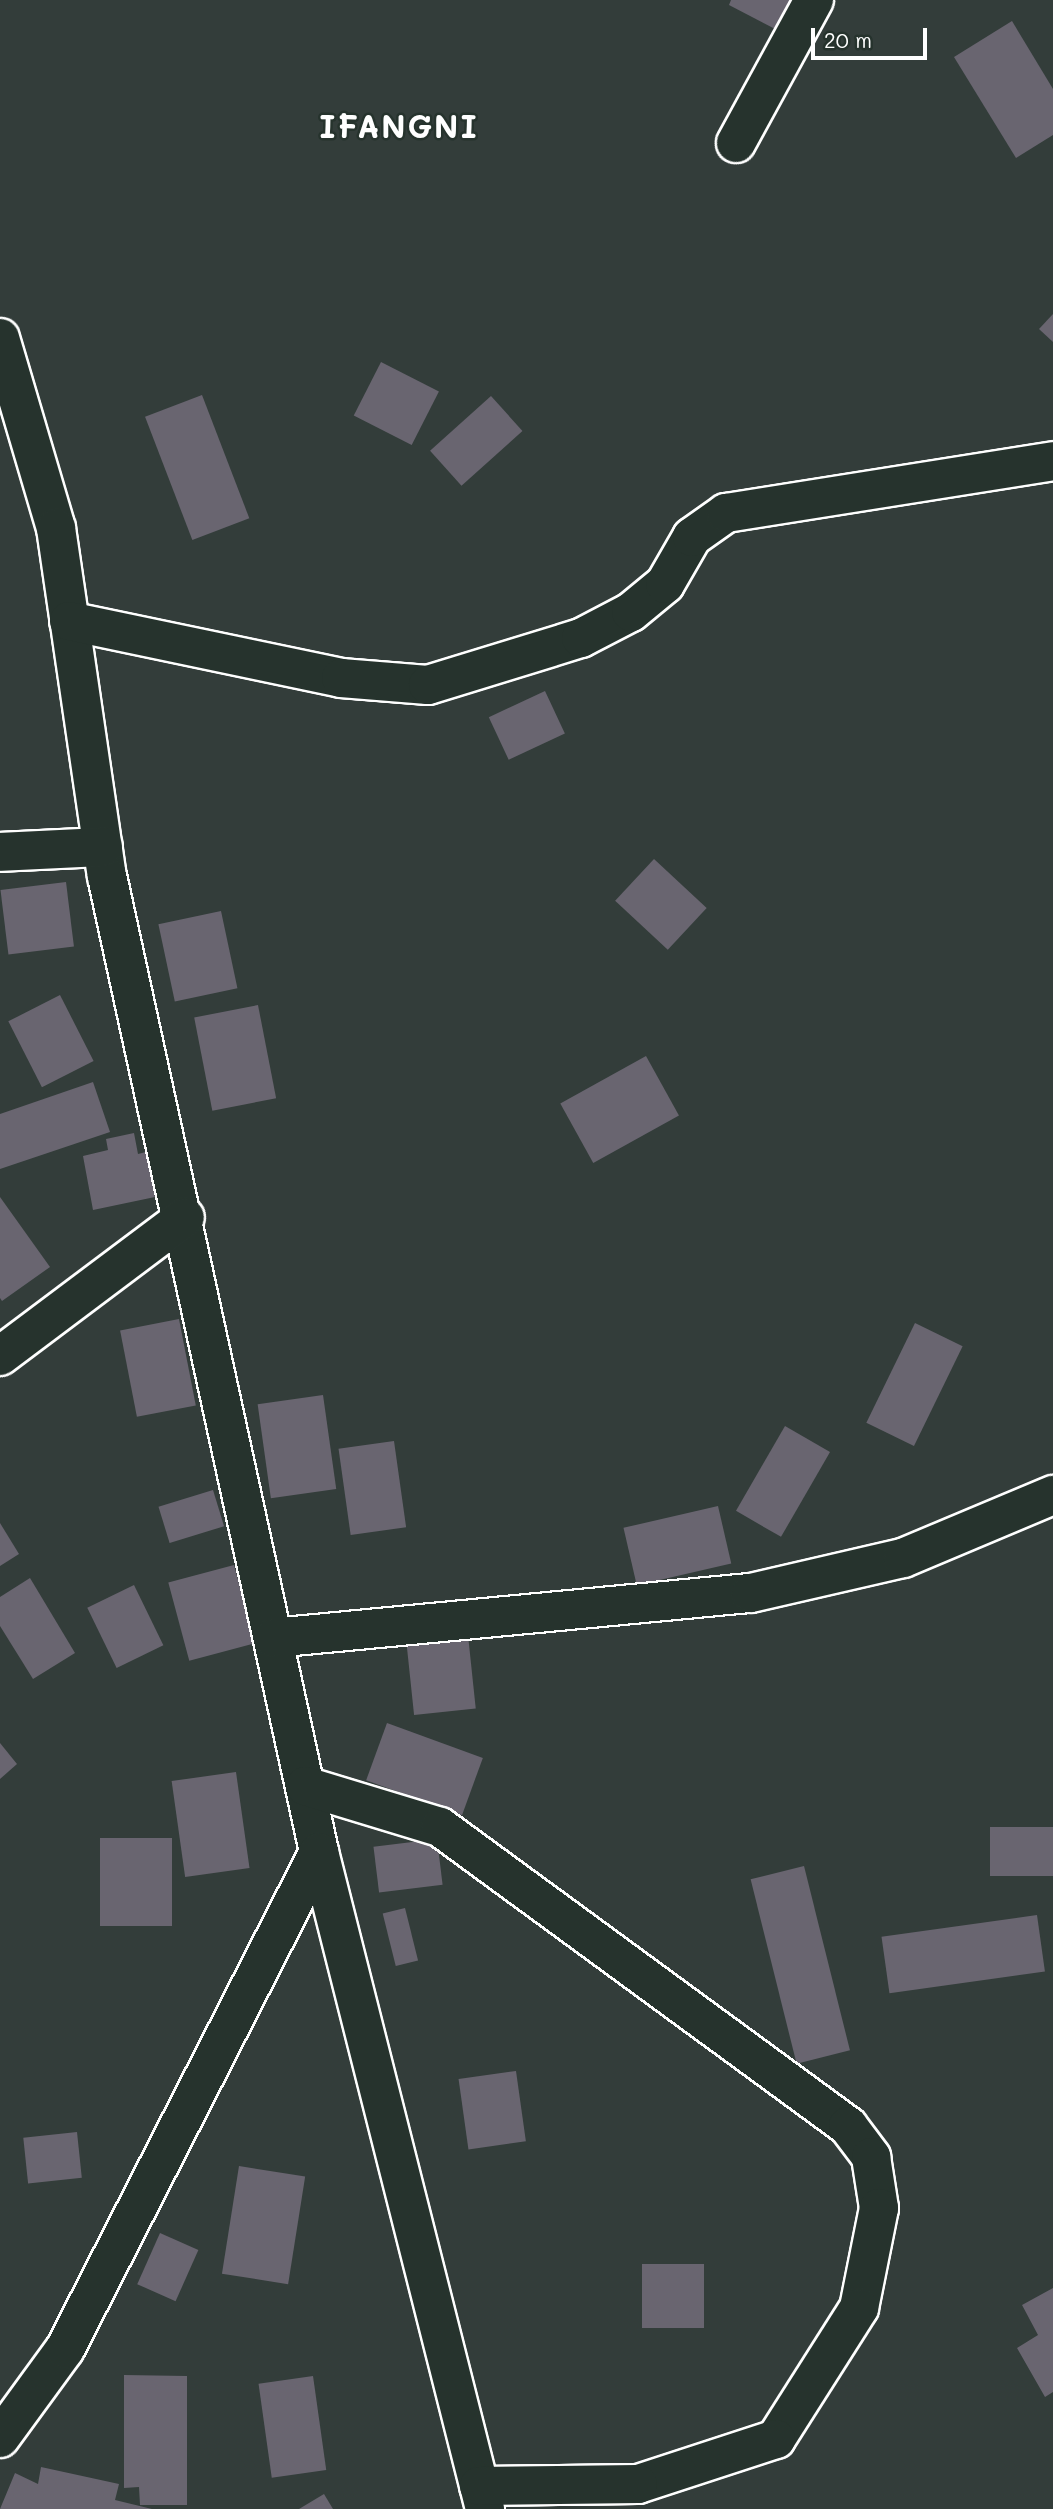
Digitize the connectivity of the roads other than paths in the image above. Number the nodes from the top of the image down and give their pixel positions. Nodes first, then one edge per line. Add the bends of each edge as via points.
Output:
1 (814, 0) edge
2 (736, 143) dead end
3 (0, 338) edge
4 (1053, 461) edge
5 (69, 621) junction
6 (103, 846) junction
7 (0, 852) edge
8 (184, 1217) junction
9 (0, 1356) edge
10 (1053, 1495) edge
11 (273, 1638) junction
12 (305, 1786) junction
13 (319, 1852) junction
14 (0, 2438) edge
15 (482, 2498) edge

1 - 2 street
3 - 5 street via 40,460
4 - 5 street via 726,513 692,537 665,584 631,612 581,638 428,685 341,678
5 - 6 street
6 - 7 street
6 - 8 street
8 - 9 street
8 - 11 street
10 - 11 street via 904,1558 751,1593
11 - 12 street
12 - 13 street
12 - 15 street via 440,1827 848,2126 871,2157 879,2208 859,2308 776,2439 638,2484
13 - 14 street via 65,2349
13 - 15 street

